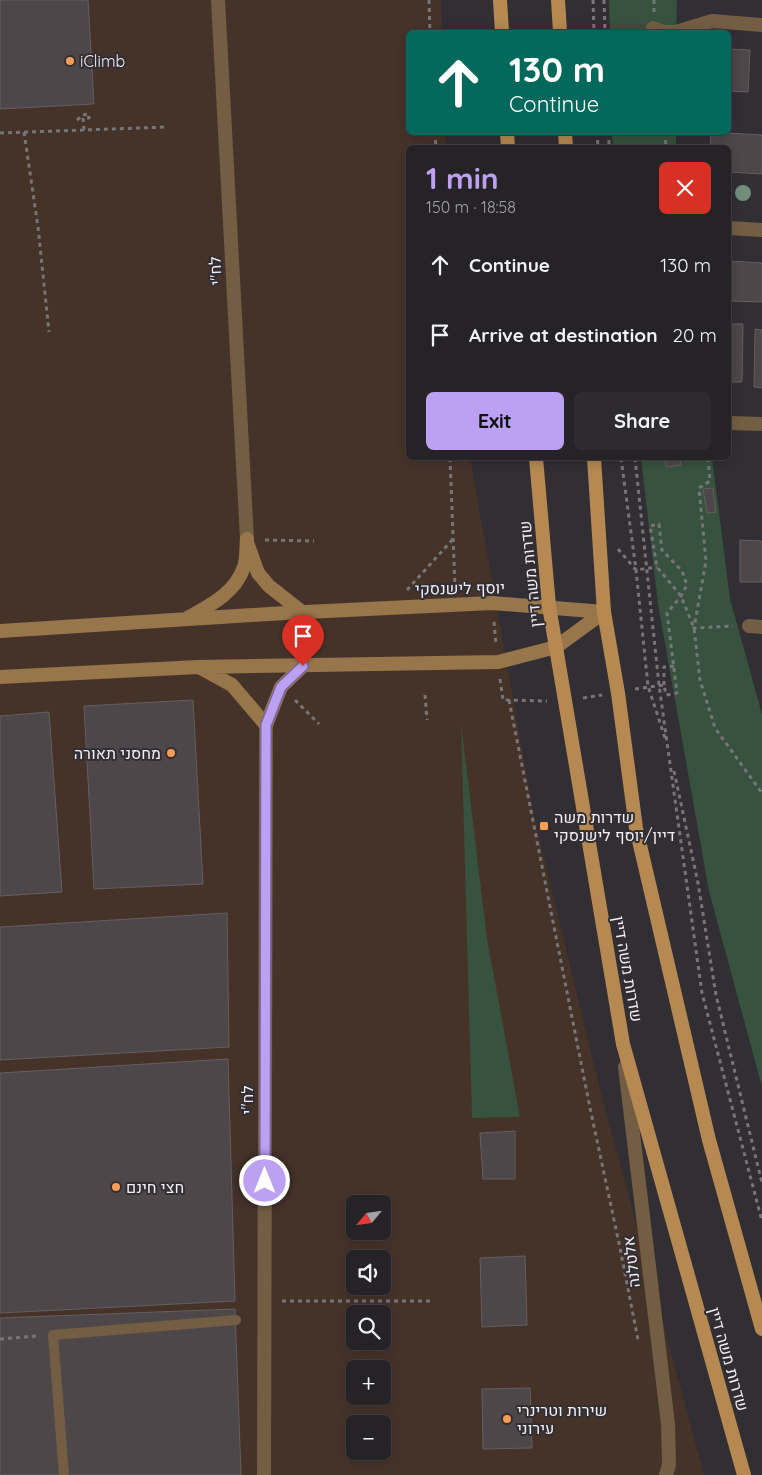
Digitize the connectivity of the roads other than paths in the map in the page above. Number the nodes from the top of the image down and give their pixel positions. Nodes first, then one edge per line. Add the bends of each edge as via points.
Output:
1 (218, 0) edge
2 (500, 0) edge
3 (558, 0) edge
4 (762, 25) edge
5 (502, 30) edge
6 (560, 30) edge
7 (682, 30) edge
8 (731, 228) edge
9 (762, 230) edge
10 (731, 422) edge
11 (762, 424) edge
12 (536, 460) edge
13 (594, 460) edge
14 (247, 540) junction
15 (549, 606) junction
16 (302, 612) junction
17 (604, 612) junction
18 (185, 619) junction
19 (0, 630) edge
20 (556, 647) junction
21 (303, 666) junction
22 (198, 667) junction
23 (0, 677) edge
24 (266, 725) junction
25 (623, 1044) junction
26 (236, 1320) dead end
27 (762, 1329) edge
28 (64, 1475) edge
29 (264, 1475) edge
30 (666, 1475) edge
31 (744, 1475) edge

1 - 14 street, לח"י
2 - 5 main road
3 - 6 main road
4 - 7 street via 712,20
8 - 9 street
10 - 11 street
12 - 15 main road, שדרות משה דיין
13 - 17 main road
14 - 16 main road via 258,573
14 - 18 main road via 244,567 234,586 217,601
15 - 16 main road, יוסף לישנסקי via 492,603
15 - 17 main road, יוסף לישנסקי
15 - 20 main road, שדרות משה דיין
16 - 18 main road, יוסף לישנסקי
17 - 20 main road
17 - 27 main road via 636,828 709,1140
18 - 19 main road, יוסף לישנסקי
20 - 21 main road via 498,662
20 - 25 main road, שדרות משה דיין
21 - 22 main road
21 - 24 main road via 281,687
22 - 23 main road
22 - 24 main road via 232,685
24 - 29 street, לח"י
25 - 30 street, אלטלנה via 668,1424 669,1465
25 - 31 main road, שדרות משה דיין
26 - 28 lane via 53,1335

